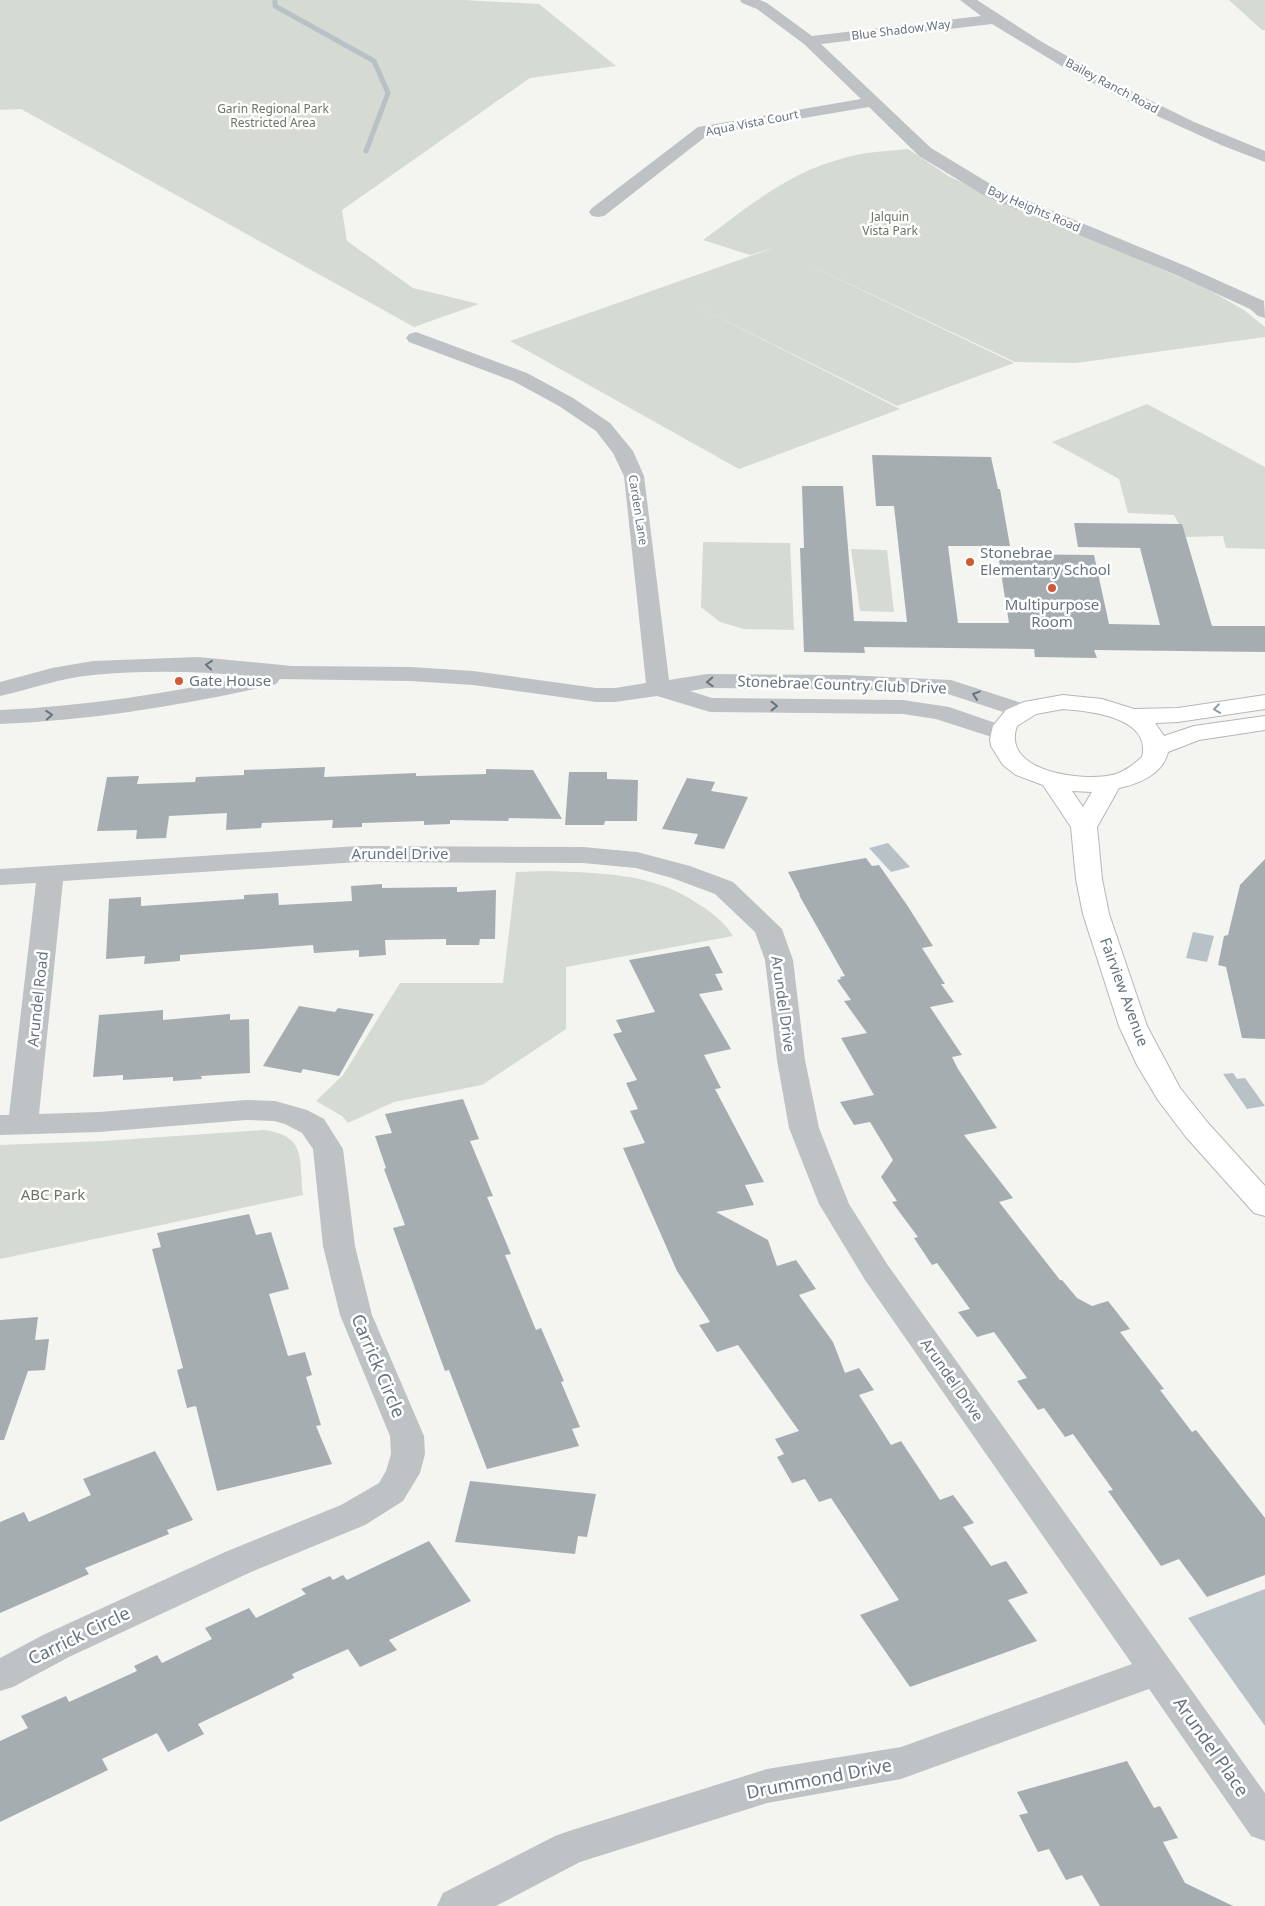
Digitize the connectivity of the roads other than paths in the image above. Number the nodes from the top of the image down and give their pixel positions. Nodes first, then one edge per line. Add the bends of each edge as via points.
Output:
1 (747, 0) edge
2 (967, 0) edge
3 (994, 19) junction
4 (809, 41) junction
5 (872, 102) junction
6 (1265, 158) edge
7 (598, 212) dead end
8 (1265, 312) edge
9 (416, 338) dead end
10 (93, 668) junction
11 (292, 673) junction
12 (658, 688) junction
13 (0, 689) edge
14 (1265, 702) edge
15 (102, 708) junction
16 (1022, 711) junction
17 (1129, 716) junction
18 (0, 717) edge
19 (1265, 723) edge
20 (1001, 734) junction
21 (1156, 748) junction
22 (1052, 780) junction
23 (1110, 783) junction
24 (1084, 827) junction
25 (50, 874) junction
26 (0, 877) edge
27 (12, 1124) edge
28 (1265, 1206) edge
29 (1157, 1671) junction
30 (0, 1676) edge
31 (1265, 1824) edge
32 (457, 1906) edge

1 - 4 street via 762,6
2 - 3 street, Bailey Ranch Road
3 - 4 street, Blue Shadow Way
3 - 6 street, Bailey Ranch Road via 1103,83
4 - 5 street, Bay Heights Road
5 - 7 street, Aqua Vista Court via 704,130
5 - 8 street, Bay Heights Road via 926,152 991,192 1182,271 1257,305
9 - 12 street, Carden Lane via 520,377 566,402 603,428 623,452 634,476
11 -> 10 street, Stonebrae Country Club Drive via 198,664
10 - 13 street, Stonebrae Country Club Drive via 52,674
10 - 15 street
11 - 12 street, Stonebrae Country Club Drive via 472,678 615,695
11 - 15 street, Stonebrae Country Club Drive via 198,694
16 -> 12 street, Stonebrae Country Club Drive via 951,687 707,681
12 -> 20 street, Stonebrae Country Club Drive via 710,706 903,707 940,712
14 -> 17 main road via 1178,715
18 -> 15 street, Stonebrae Country Club Drive
16 - 17 main road via 1063,702 1110,708
16 - 20 main road via 1008,721
17 - 21 main road via 1148,731
19 - 21 main road via 1194,733
20 - 22 main road via 1002,747 1012,760 1029,772
21 - 23 main road via 1153,760 1144,770
22 - 23 main road via 1092,785
22 - 24 main road, Fairview Avenue
23 - 24 main road
24 - 28 main road, Fairview Avenue via 1096,914 1133,1026 1168,1093 1196,1130
25 - 26 street, Arundel Drive
25 - 27 street, Arundel Road
25 - 29 street, Arundel Drive via 359,854 583,855 637,860 724,888 768,929 779,960 791,1060 804,1128 834,1204 876,1272
27 - 30 street, Carrick Circle via 98,1122 246,1110 275,1111 313,1126 328,1149 339,1246 350,1295 407,1436 408,1454 403,1473 391,1492 352,1515 238,1562 56,1646
29 - 31 street, Arundel Place
29 - 32 street, Drummond Drive via 901,1763 766,1786 569,1848

